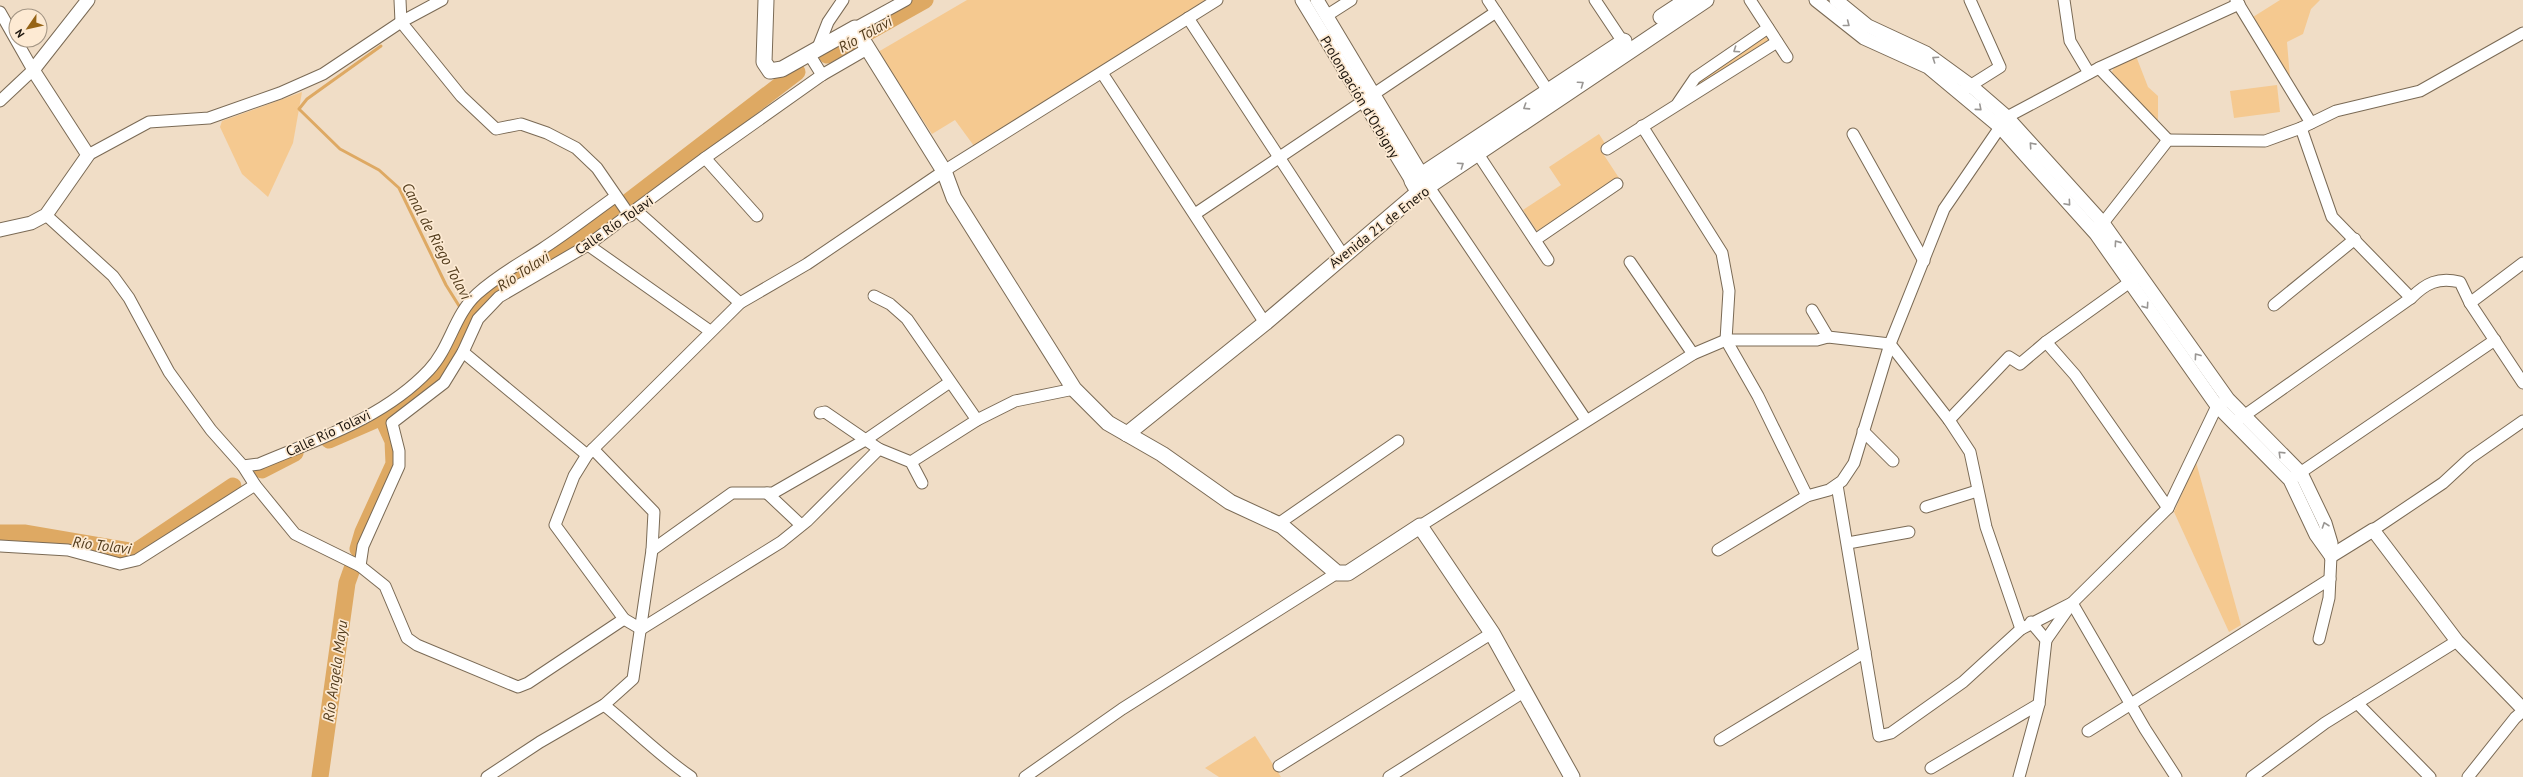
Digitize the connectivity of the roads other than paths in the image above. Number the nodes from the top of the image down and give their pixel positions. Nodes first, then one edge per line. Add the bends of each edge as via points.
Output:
1 (88, 0) edge
2 (400, 0) edge
3 (442, 0) edge
4 (766, 0) edge
5 (843, 0) edge
6 (906, 0) edge
7 (1217, 0) edge
8 (1302, 0) edge
9 (1316, 0) edge
10 (1351, 0) edge
11 (1488, 0) edge
12 (1595, 0) edge
13 (1687, 0) edge
14 (1706, 0) edge
15 (1750, 0) edge
16 (1816, 0) edge
17 (1836, 0) edge
18 (1970, 0) edge
19 (2064, 0) edge
20 (2238, 2) edge
21 (0, 12) edge
22 (1496, 12) junction
23 (1326, 16) junction
24 (1188, 18) junction
25 (401, 22) junction
26 (855, 28) junction
27 (1768, 28) junction
28 (2523, 33) edge
29 (1777, 42) junction
30 (1626, 46) junction
31 (867, 49) junction
32 (813, 52) junction
33 (1787, 57) dead end
34 (2099, 68) junction
35 (33, 70) junction
36 (1102, 72) junction
37 (2089, 73) junction
38 (822, 75) junction
39 (1965, 89) junction
40 (1552, 97) junction
41 (1368, 99) junction
42 (0, 101) edge
43 (1678, 103) junction
44 (2004, 122) junction
45 (1642, 126) junction
46 (2306, 126) junction
47 (1853, 134) dead end
48 (2168, 140) junction
49 (1607, 149) dead end
50 (1478, 154) junction
51 (88, 155) junction
52 (705, 158) junction
53 (1279, 158) junction
54 (944, 171) junction
55 (1421, 184) junction
56 (1617, 184) dead end
57 (616, 197) junction
58 (46, 214) junction
59 (632, 214) junction
60 (1195, 214) junction
61 (757, 216) dead end
62 (2097, 227) junction
63 (0, 230) edge
64 (2355, 239) junction
65 (1535, 240) junction
66 (588, 246) junction
67 (1343, 254) junction
68 (1548, 260) dead end
69 (1924, 261) junction
70 (1630, 262) dead end
71 (2523, 263) edge
72 (2134, 279) junction
73 (874, 296) dead end
74 (2411, 298) junction
75 (740, 303) junction
76 (2470, 303) junction
77 (2274, 305) dead end
78 (1812, 310) dead end
79 (1265, 323) junction
80 (710, 331) junction
81 (1828, 337) junction
82 (1726, 340) junction
83 (2495, 340) junction
84 (2046, 342) junction
85 (1890, 344) junction
86 (463, 352) junction
87 (1693, 354) junction
88 (950, 382) junction
89 (2523, 383) edge
90 (1074, 389) junction
91 (2222, 403) junction
92 (820, 413) dead end
93 (977, 420) junction
94 (1586, 420) junction
95 (1949, 420) junction
96 (2237, 420) junction
97 (2523, 421) edge
98 (1863, 431) junction
99 (1127, 434) junction
100 (867, 439) junction
101 (1398, 441) dead end
102 (879, 449) junction
103 (590, 452) junction
104 (911, 462) junction
105 (1893, 462) dead end
106 (243, 466) junction
107 (2295, 476) junction
108 (922, 483) dead end
109 (1837, 484) junction
110 (255, 485) junction
111 (1977, 491) junction
112 (767, 493) junction
113 (1807, 496) junction
114 (1926, 507) dead end
115 (2168, 508) junction
116 (1278, 524) junction
117 (801, 525) junction
118 (1420, 526) junction
119 (2373, 530) junction
120 (1909, 532) dead end
121 (1848, 543) junction
122 (0, 546) edge
123 (652, 550) junction
124 (1718, 550) dead end
125 (2331, 556) junction
126 (360, 566) junction
127 (1337, 573) junction
128 (2330, 579) junction
129 (2072, 603) junction
130 (624, 619) junction
131 (2031, 622) junction
132 (641, 629) junction
133 (2021, 629) junction
134 (1492, 632) junction
135 (2319, 639) dead end
136 (2046, 640) junction
137 (2457, 641) junction
138 (1865, 652) junction
139 (1525, 691) junction
140 (2040, 704) junction
141 (2130, 704) junction
142 (2357, 704) junction
143 (604, 705) junction
144 (2523, 710) edge
145 (2088, 730) dead end
146 (1720, 740) dead end
147 (1279, 766) dead end
148 (1931, 768) dead end
149 (487, 777) edge
150 (691, 777) edge
151 (1025, 777) edge
152 (1389, 777) edge
153 (1572, 777) edge
154 (2019, 777) edge
155 (2176, 777) edge
156 (2252, 777) edge
157 (2430, 777) edge
158 (2468, 777) edge

1 - 35 street
2 - 25 street
3 - 25 street
4 - 32 main road via 764,62 770,70 782,69
5 - 32 street
6 - 26 street
7 - 24 street
8 - 41 street, Prolongación d'Orbigny
9 - 23 street, Prolongación d'Orbigny
10 - 23 street
11 - 22 street
12 - 30 street
13 - 30 main road, Avenida 21 de Enero
14 - 30 main road, Avenida 21 de Enero
15 - 27 street
16 -> 39 street via 1864,38 1928,67
39 -> 17 street via 1926,53 1868,26
18 - 39 street via 2000,67
19 - 37 street via 2070,41
20 - 34 street
20 - 46 street
21 - 35 street
22 - 40 street
22 - 41 street
23 - 41 street, Prolongación d'Orbigny
24 - 36 street
24 - 53 street
25 - 51 street via 323,74 280,93 209,118 150,122
25 - 57 street via 461,96 496,128 521,124 547,133 576,148 597,168
26 - 31 main road
26 - 32 main road
27 - 29 street
27 -> 43 street via 1695,78
28 - 46 street via 2420,91 2336,111
29 - 33 street
29 - 43 street via 1693,97
30 - 40 main road, Avenida 21 de Enero
31 - 38 street, Calle Río Tolavi
31 - 54 main road
32 - 38 street
34 - 37 street
34 - 48 street
35 - 42 street
35 - 51 street
36 - 54 street
36 - 60 street
37 - 44 street
38 - 52 street, Calle Río Tolavi
39 - 44 street
40 - 50 main road, Avenida 21 de Enero
40 -> 55 main road, Avenida 21 de Enero
41 - 53 street
41 - 55 street, Prolongación d'Orbigny
43 - 45 street
44 - 62 street
44 - 69 street via 1944,209
45 - 49 street
45 - 82 street via 1722,253 1729,291
46 - 48 street via 2265,141
46 - 64 street via 2332,217
47 - 69 street
48 - 62 street
55 -> 50 main road, Avenida 21 de Enero
50 - 65 street
51 - 58 street
52 - 59 street, Calle Río Tolavi
52 - 61 street
53 - 60 street
53 - 67 street
54 - 75 street via 807,264
54 - 90 main road via 954,198
55 - 67 main road, Avenida 21 de Enero
55 - 94 street
56 - 65 street
57 - 59 street
57 - 106 street, Calle Río Tolavi via 541,250 512,266 476,295 458,317 445,347 430,369 411,387 361,421 259,464
58 - 63 street via 31,223
58 - 106 street via 113,276 129,298 169,372 211,430
59 - 66 street, Calle Río Tolavi
59 - 75 street
60 - 79 street
62 - 72 street
64 - 74 street
64 - 77 street
65 - 68 street
66 - 80 street
66 - 86 street, Calle Río Tolavi via 499,297 478,319
67 - 79 main road, Avenida 21 de Enero
69 - 85 street
70 - 87 street
71 - 76 street
72 - 84 street
72 - 91 street
73 - 88 street via 890,304 907,319
74 - 76 street via 2424,285 2445,279 2460,282
74 - 96 street
75 - 80 street
76 - 83 street
78 - 81 street
79 - 99 main road, Avenida 21 de Enero
80 - 103 street
81 - 82 street via 1817,340
81 - 85 street
82 - 87 street
82 - 113 street via 1758,396
83 - 89 street
83 - 107 street
84 - 95 street via 2020,364 2009,357
84 - 115 street via 2075,374
85 - 95 street
85 - 98 street
86 - 103 street
86 - 126 street, Calle Río Tolavi via 444,383 392,423 399,451 399,466 364,546
87 - 94 street
88 - 93 street
88 - 100 street
90 - 93 street via 1015,401
90 - 99 main road via 1108,423
91 - 96 street
91 - 115 street
92 - 100 street via 825,412
93 - 104 street
94 - 118 street
95 - 111 street via 1970,452
96 - 107 street
97 - 119 street via 2470,458 2443,483
98 - 105 street
98 - 109 street via 1854,463
99 - 116 main road via 1162,454 1230,502
100 - 102 street
100 - 112 street via 773,493
101 - 116 street
102 - 104 street
102 - 117 street
103 - 123 street via 654,512
103 - 130 street via 574,476 555,525
104 - 108 street
106 - 110 street
107 - 125 street via 2316,535
109 - 113 street via 1829,490
109 - 121 street
110 - 122 street via 137,560 120,564 68,550
110 - 126 street via 295,534
111 - 114 street
111 - 133 street via 1986,527
112 - 117 street
112 - 123 street via 732,493
113 - 124 street
115 - 129 street
116 - 127 main road
117 - 132 street via 781,542 726,578
118 - 127 main road via 1348,574
118 - 134 main road
119 - 125 street
119 - 137 street
120 - 121 street
121 - 138 street
123 - 132 street
125 - 128 street
126 - 130 street via 385,586 407,638 417,645 518,686 528,683
127 - 151 street via 1122,709
128 - 135 street via 2329,598
128 - 141 street
129 - 131 street
129 - 136 street
129 - 141 street
130 - 132 street
131 - 133 street
131 - 136 street
132 - 143 street via 633,679
133 - 138 street via 1963,682 1891,733 1879,736
134 - 139 main road
134 - 147 street
136 - 140 street
137 - 142 street
137 - 144 street
138 - 146 street
139 - 152 street
139 - 153 main road
140 - 148 street
140 - 154 street
141 - 145 street
141 - 155 street
142 - 156 street via 2325,723
142 - 157 street
143 - 149 street via 540,742
143 - 150 street via 641,734 664,759
144 - 158 street

